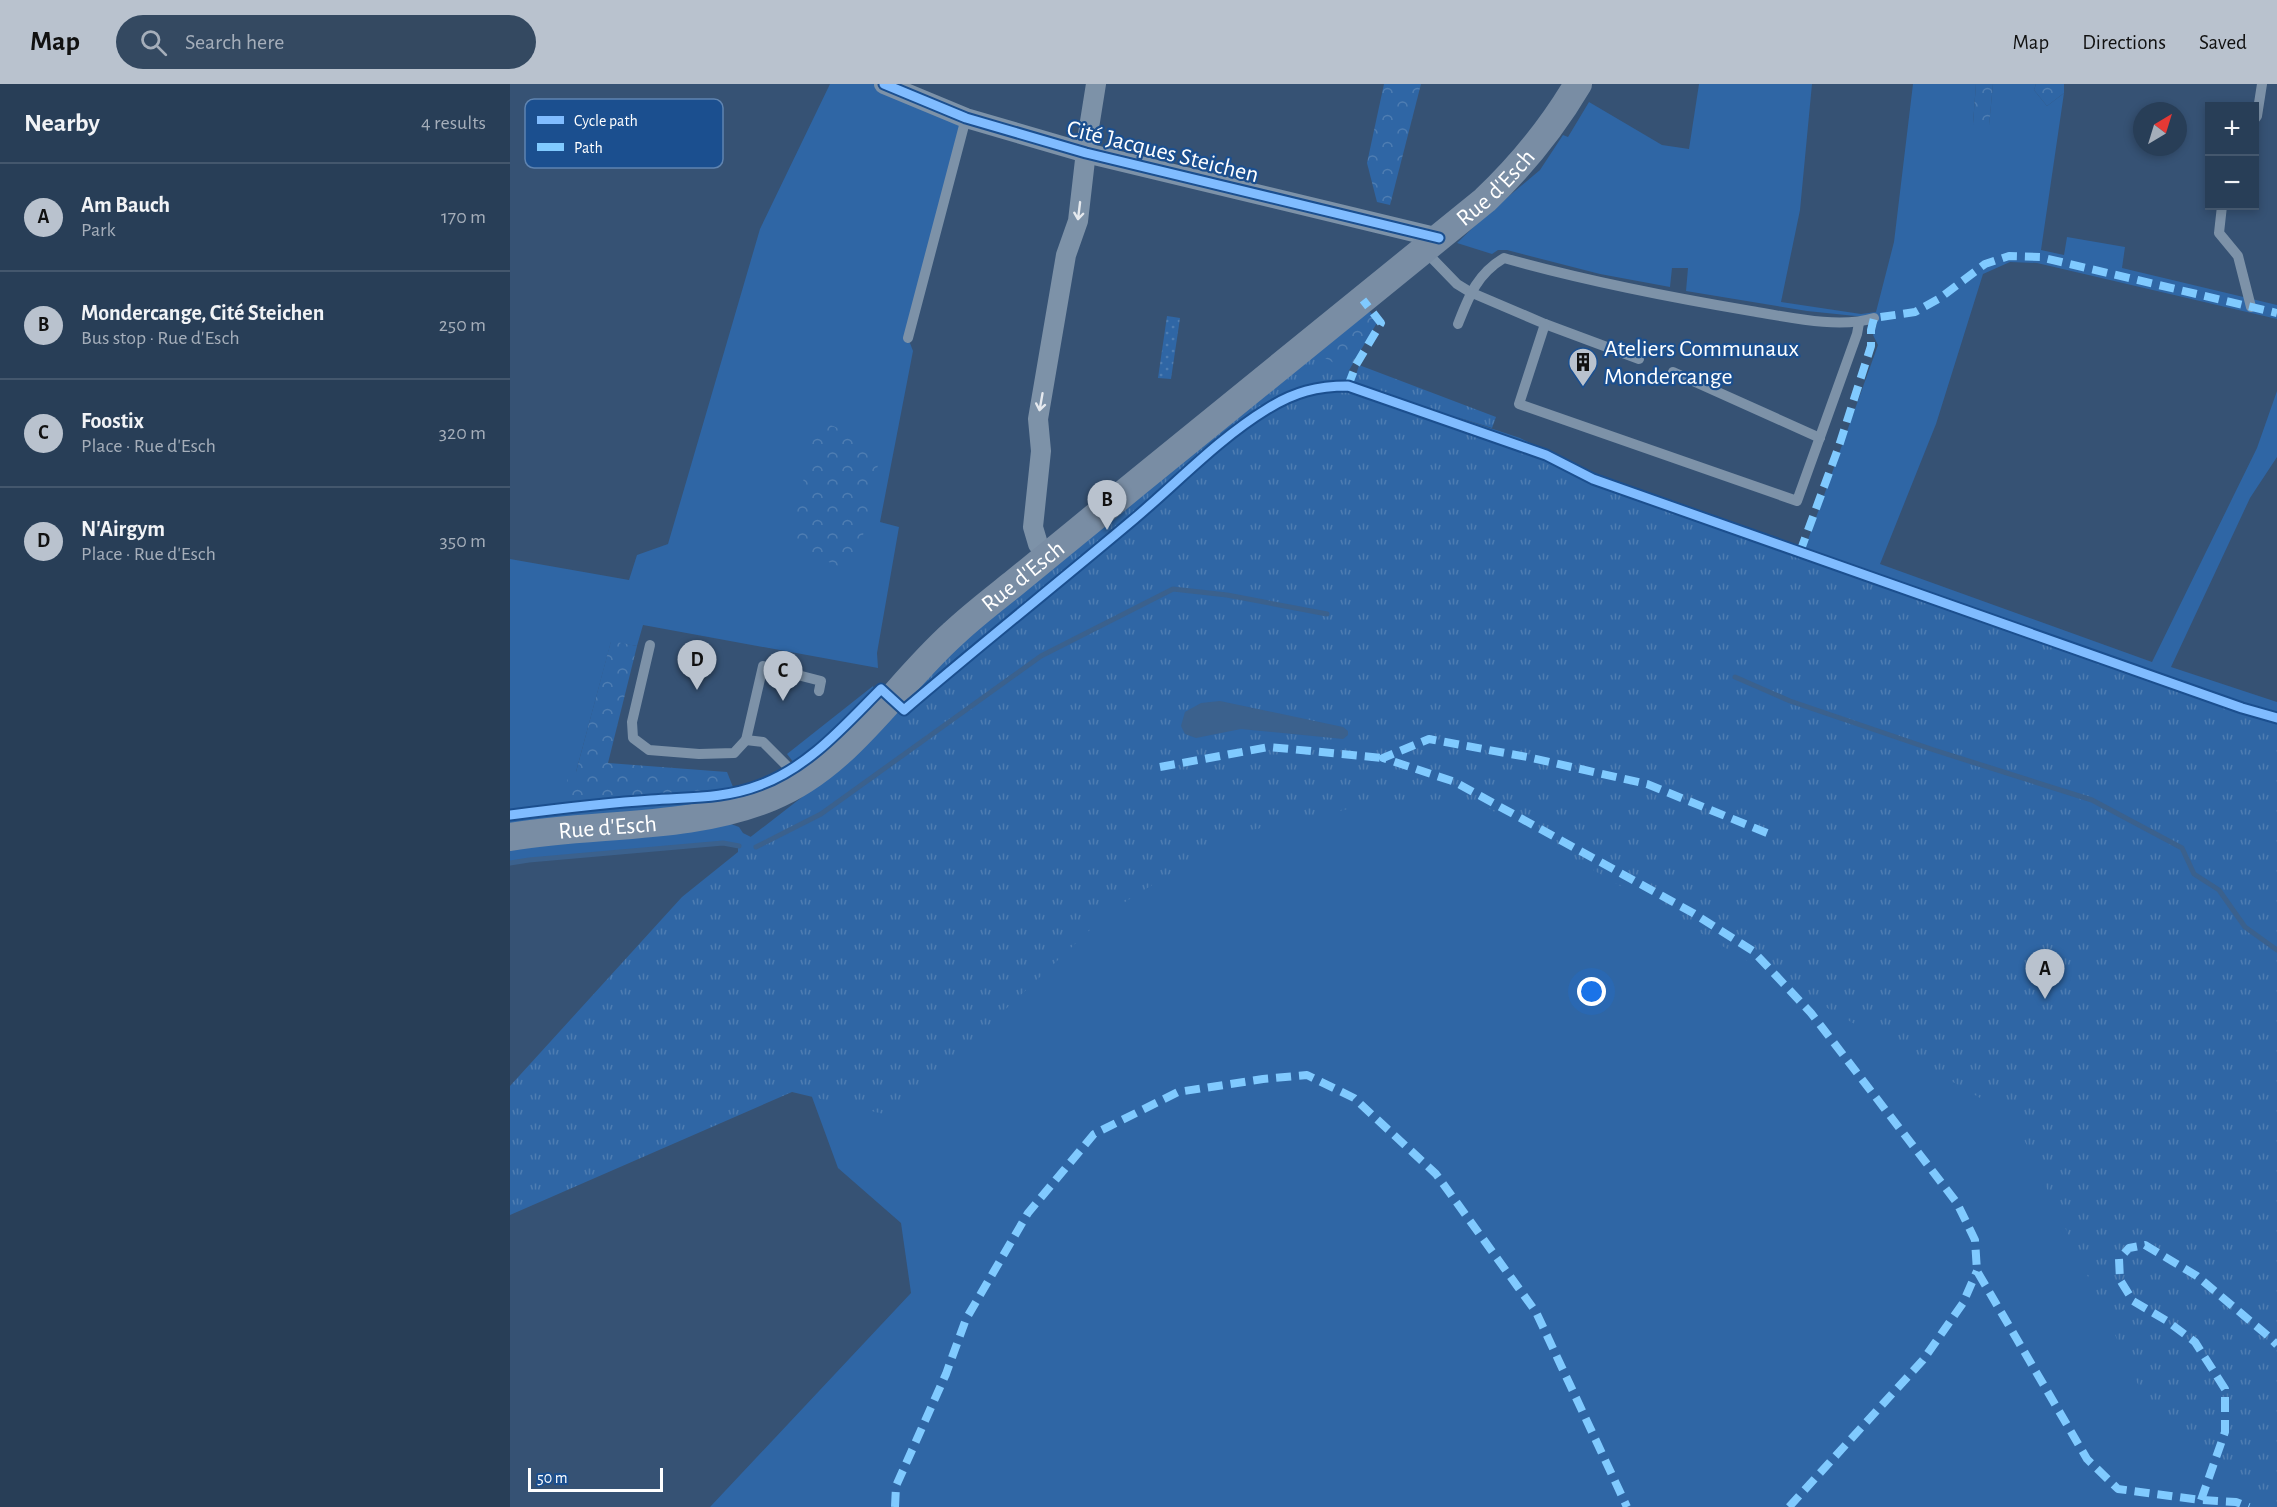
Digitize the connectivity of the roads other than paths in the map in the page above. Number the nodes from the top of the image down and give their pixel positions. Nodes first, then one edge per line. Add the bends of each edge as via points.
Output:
1 (884, 84) edge
2 (1096, 84) edge
3 (1578, 84) edge
4 (2262, 84) edge
5 (2259, 103) edge
6 (966, 118) junction
7 (1086, 153) junction
8 (2222, 210) edge
9 (1432, 244) junction
10 (1470, 292) junction
11 (2251, 307) dead end
12 (1874, 318) dead end
13 (1859, 323) junction
14 (1458, 324) dead end
15 (1545, 324) junction
16 (908, 338) dead end
17 (1639, 359) dead end
18 (1673, 372) dead end
19 (1820, 438) junction
20 (1047, 556) junction
21 (650, 645) dead end
22 (819, 691) dead end
23 (746, 740) junction
24 (803, 781) junction
25 (510, 837) edge

1 - 6 street, Cité Jacques Steichen
2 - 7 street, Cité Jacques Steichen
3 - 9 main road, Rue d'Esch via 1516,171
4 - 5 lane
6 - 7 street, Cité Jacques Steichen
6 - 16 lane
7 - 9 street, Cité Jacques Steichen
7 -> 20 street, Cité Jacques Steichen via 1078,222 1066,255 1038,418 1041,451 1033,527
8 - 11 lane via 2219,233 2238,256
9 - 10 lane via 1457,284
9 - 20 main road, Rue d'Esch
10 - 13 lane via 1491,266 1504,258 1706,303
10 - 14 lane
10 - 15 lane
12 - 13 lane
13 - 19 lane
15 - 17 lane
15 - 19 lane via 1519,404 1797,501
18 - 19 lane
20 - 24 main road, Rue d'Esch via 953,634 870,722
21 - 23 lane via 632,722 633,738 649,750 699,754 734,753
22 - 23 lane via 821,681 763,666
23 - 24 lane via 763,742
24 - 25 main road, Rue d'Esch via 742,808 707,815

